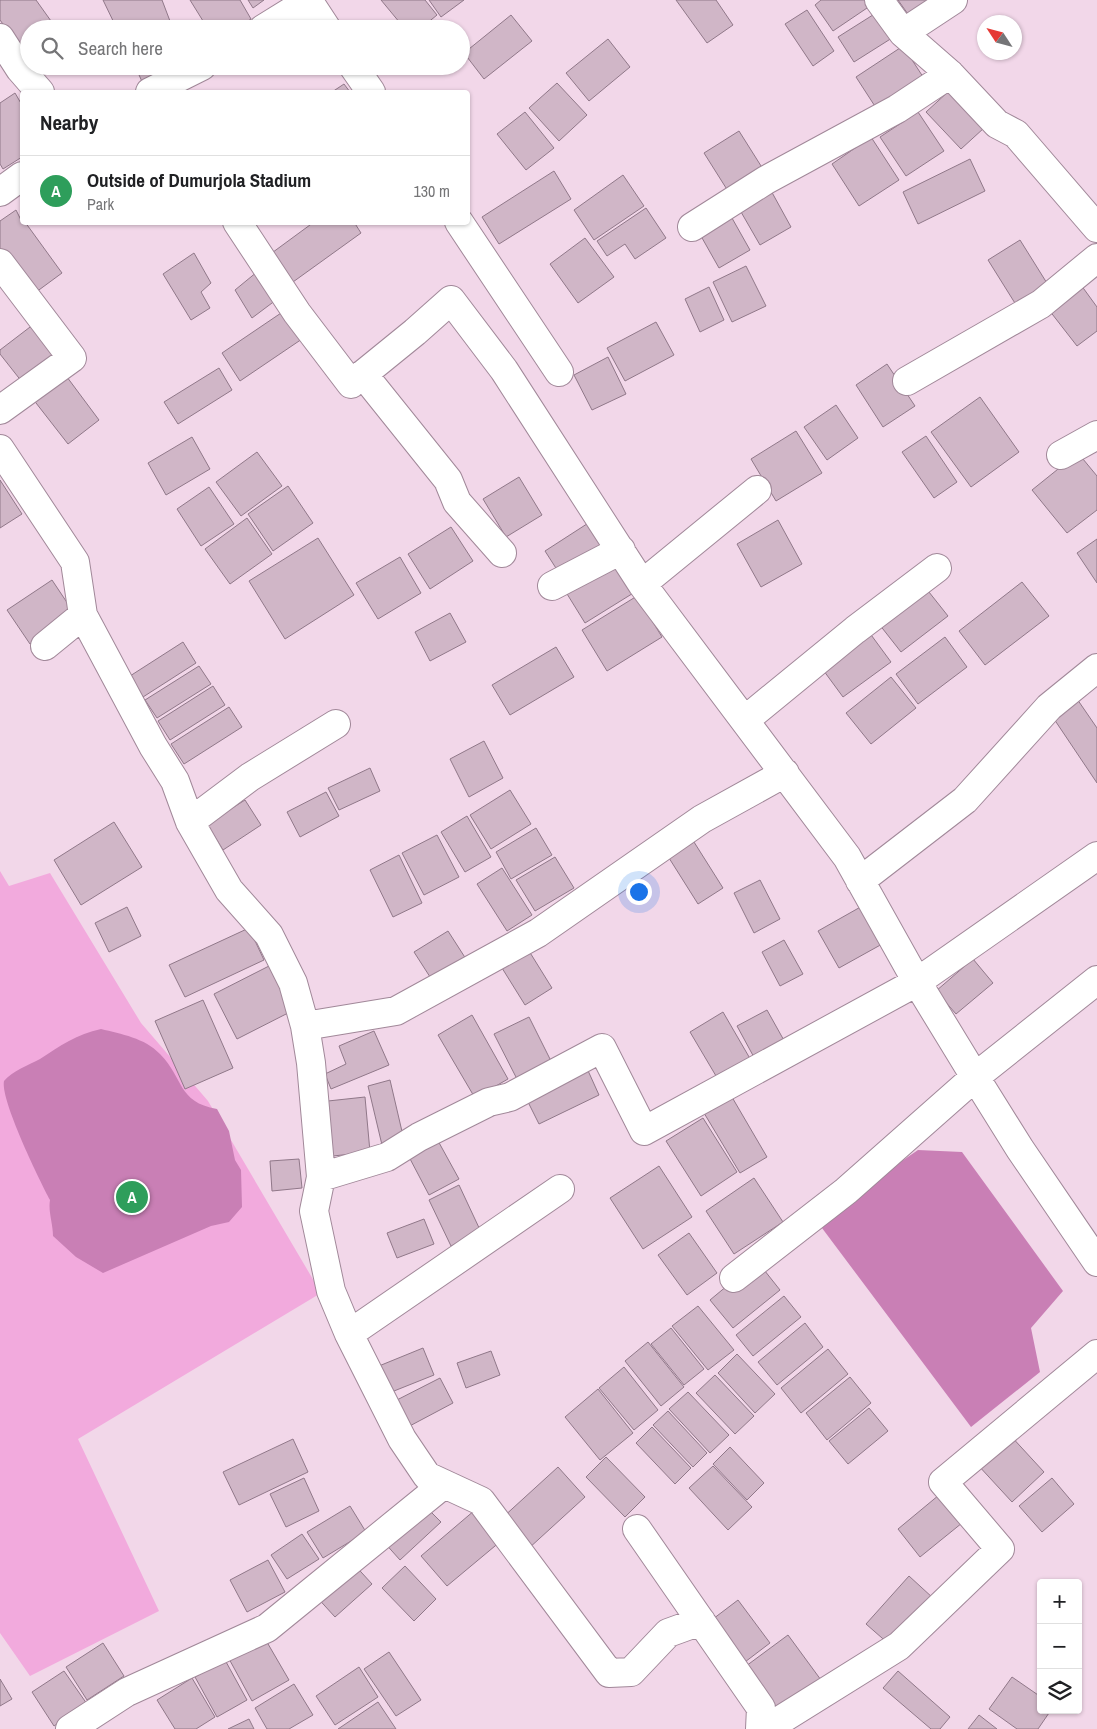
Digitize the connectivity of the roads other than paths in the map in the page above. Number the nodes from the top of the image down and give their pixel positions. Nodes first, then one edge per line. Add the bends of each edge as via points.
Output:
1 (308, 0) edge
2 (879, 0) edge
3 (953, 0) edge
4 (277, 20) edge
5 (322, 20) edge
6 (903, 33) junction
7 (0, 38) edge
8 (20, 69) edge
9 (950, 74) junction
10 (25, 75) edge
11 (184, 75) edge
12 (359, 75) edge
13 (38, 90) edge
14 (154, 90) edge
15 (370, 90) edge
16 (20, 177) edge
17 (0, 192) edge
18 (239, 225) edge
19 (461, 225) edge
20 (692, 227) dead end
21 (1097, 228) edge
22 (1097, 258) edge
23 (0, 263) edge
24 (559, 372) dead end
25 (363, 374) junction
26 (907, 381) dead end
27 (0, 410) edge
28 (1097, 435) edge
29 (0, 449) edge
30 (1061, 455) dead end
31 (757, 490) dead end
32 (621, 550) junction
33 (502, 553) dead end
34 (937, 568) dead end
35 (642, 584) junction
36 (552, 586) dead end
37 (83, 615) junction
38 (45, 646) dead end
39 (1097, 668) edge
40 (745, 720) junction
41 (336, 724) dead end
42 (785, 773) junction
43 (190, 822) junction
44 (1097, 856) edge
45 (860, 880) junction
46 (1097, 980) edge
47 (917, 982) junction
48 (305, 1026) junction
49 (975, 1077) junction
50 (321, 1177) junction
51 (560, 1189) dead end
52 (1097, 1262) edge
53 (734, 1278) dead end
54 (349, 1334) junction
55 (1097, 1354) edge
56 (444, 1484) junction
57 (637, 1529) dead end
58 (701, 1621) junction
59 (70, 1729) edge
60 (760, 1729) edge
61 (766, 1729) edge

1 - 4 street
1 - 5 street
2 - 6 street
3 - 6 street
6 - 9 street
7 - 8 street
9 - 20 street via 897,109 766,180
9 - 21 street via 997,124 1016,134
10 - 13 street
11 - 14 street
12 - 15 street
16 - 17 street
18 - 25 street via 297,313 351,384
19 - 24 street
22 - 26 street via 1040,304
23 - 27 street via 72,358
25 - 32 street via 451,300 504,370
25 - 33 street via 448,480 457,502
28 - 30 street
29 - 37 street via 75,562
31 - 35 street
32 - 35 street
32 - 36 street
34 - 40 street
35 - 40 street
37 - 38 street
37 - 43 street via 175,781
39 - 45 street via 1050,707 964,800
40 - 42 street
41 - 43 street via 250,777
42 - 45 street
42 - 48 street via 702,819 538,933 396,1011
43 - 48 street via 229,890 269,935 293,983
44 - 47 street
45 - 47 street
46 - 49 street
47 - 49 street
47 - 50 street via 644,1131 602,1048 510,1097 490,1102 420,1137 387,1157
48 - 50 street
49 - 52 street via 1020,1150
49 - 53 street via 846,1191
50 - 54 street via 314,1211 331,1291
51 - 54 street
54 - 56 street via 402,1440 427,1476
55 - 61 street via 943,1482 1000,1550 899,1646
56 - 58 street via 481,1502 609,1673 630,1672 668,1633
56 - 59 street via 267,1628 127,1692
57 - 58 street
58 - 60 street via 761,1708

